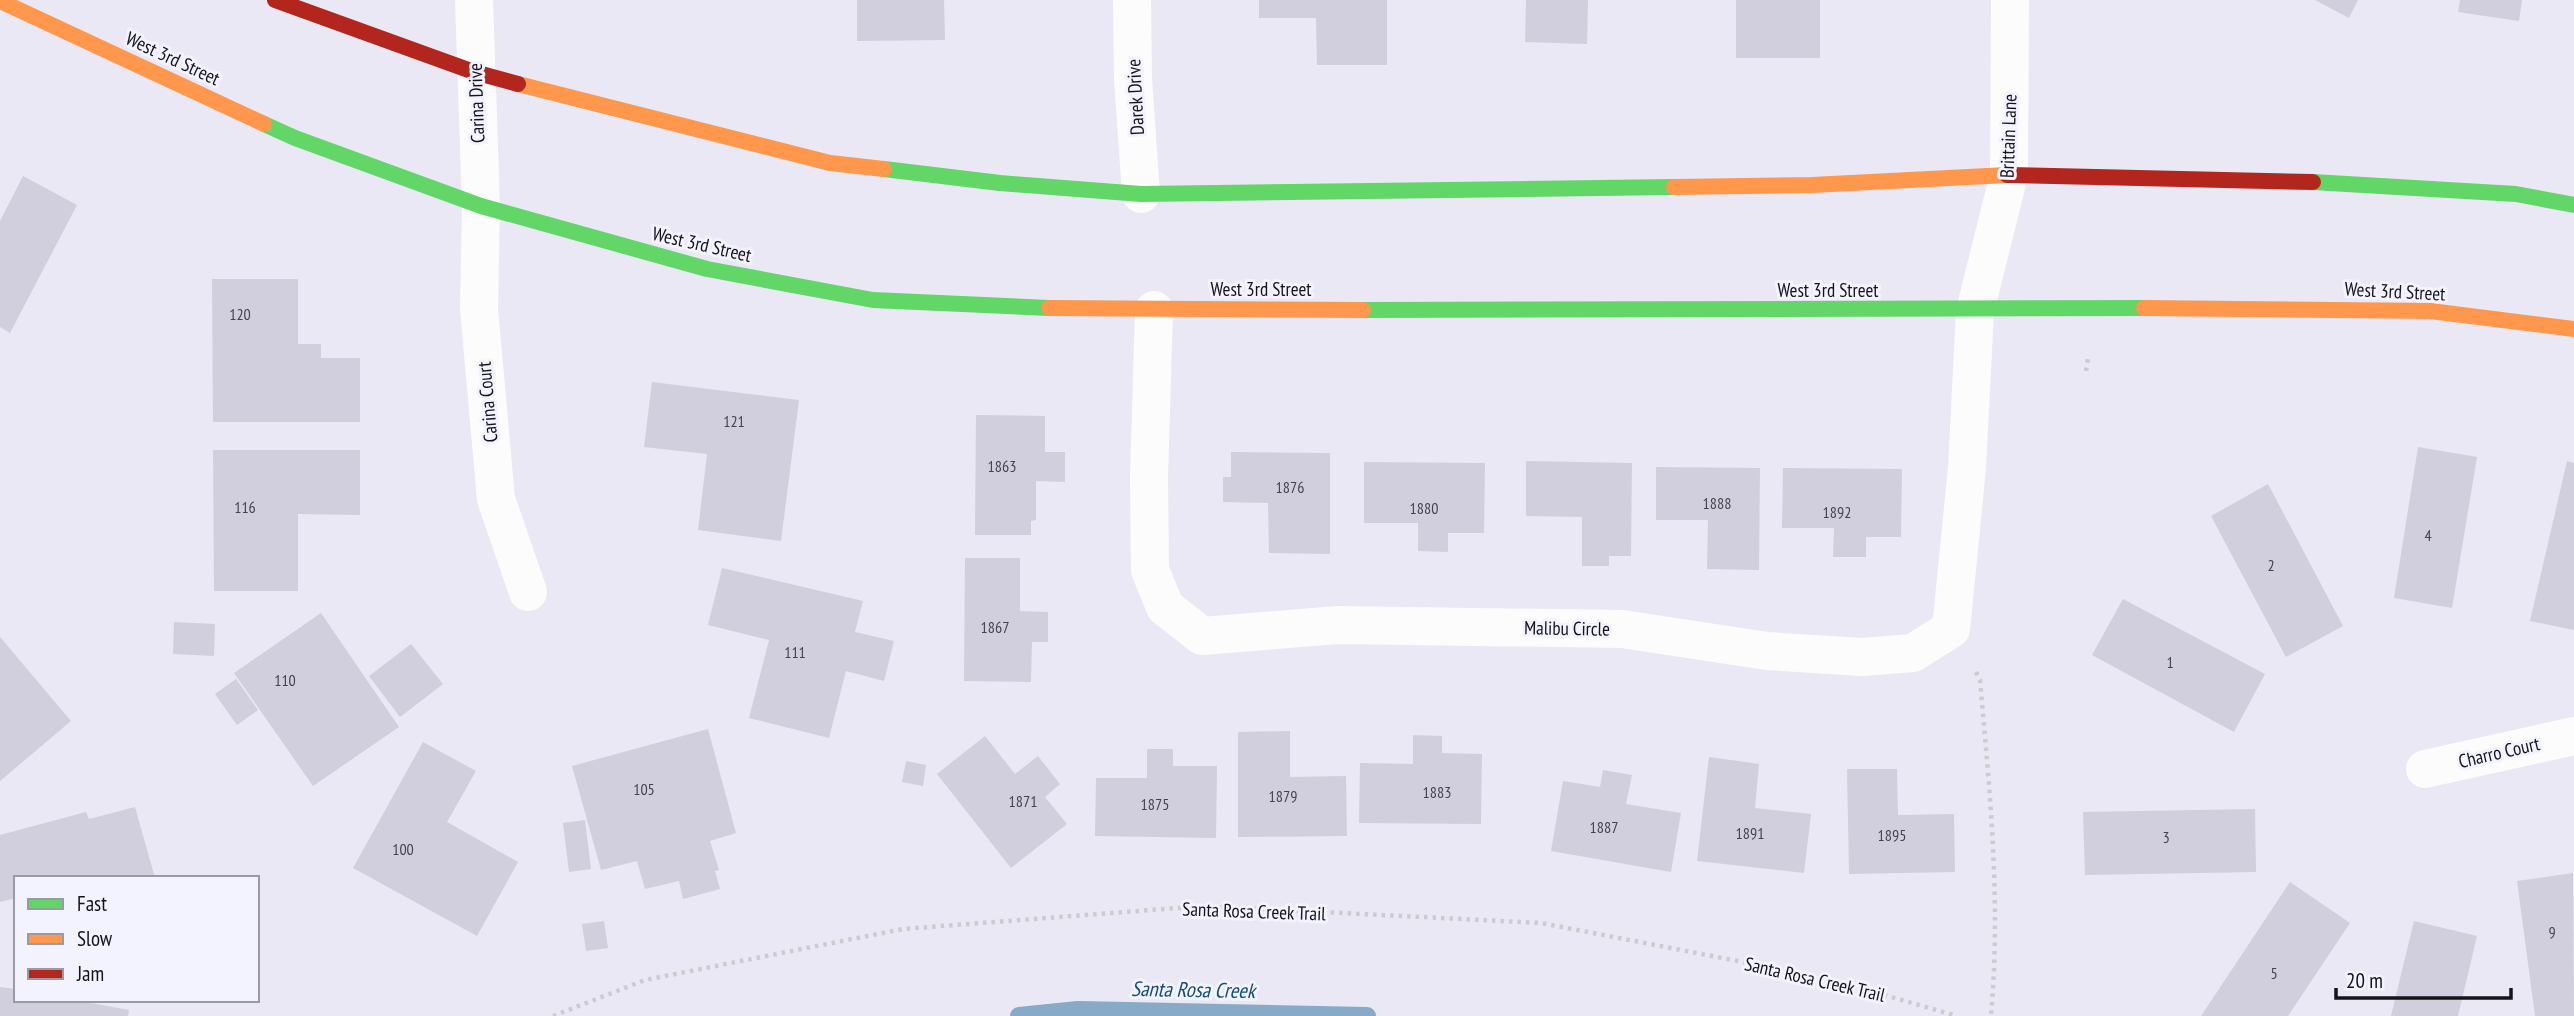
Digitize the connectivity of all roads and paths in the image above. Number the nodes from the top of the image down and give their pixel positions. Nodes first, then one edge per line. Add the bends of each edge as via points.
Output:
1 (275, 0) edge
2 (474, 0) edge
3 (1132, 0) edge
4 (2010, 0) edge
5 (0, 1) edge
6 (474, 72) junction
7 (2010, 175) junction
8 (1141, 194) junction
9 (2574, 205) edge
10 (481, 206) junction
11 (1154, 310) junction
12 (1975, 311) junction
13 (2574, 329) edge
14 (2088, 356) dead end
15 (2086, 371) dead end
16 (528, 592) dead end
17 (1951, 629) junction
18 (2574, 736) edge
19 (2425, 769) dead end
20 (553, 1016) edge
21 (1957, 1016) edge
22 (1991, 1016) edge

1 - 6 main road
2 - 6 street, Carina Drive
3 - 8 street, Darek Drive
4 - 7 street, Brittain Lane
5 - 10 main road, West 3rd Street via 295,138
6 - 8 main road via 830,163
6 - 10 street, Carina Drive
7 - 8 main road via 1812,185
7 - 9 main road via 2313,182 2516,194
7 - 12 street, Brittain Lane
10 - 11 main road, West 3rd Street via 707,269 873,300
10 - 16 street, Carina Court via 479,309 496,499
11 - 12 main road, West 3rd Street
11 - 17 street, Malibu Circle via 1150,570 1165,607 1202,636 1338,625 1622,629 1767,651 1862,657 1913,653
12 - 13 main road, West 3rd Street via 2090,306 2430,312
12 - 17 street via 1967,468
14 - 15 path
17 - 22 path via 1980,680 1996,856 1997,944
18 - 19 street, Charro Court
20 - 21 path, Santa Rosa Creek Trail via 645,980 903,929 1203,906 1541,923 1826,978

